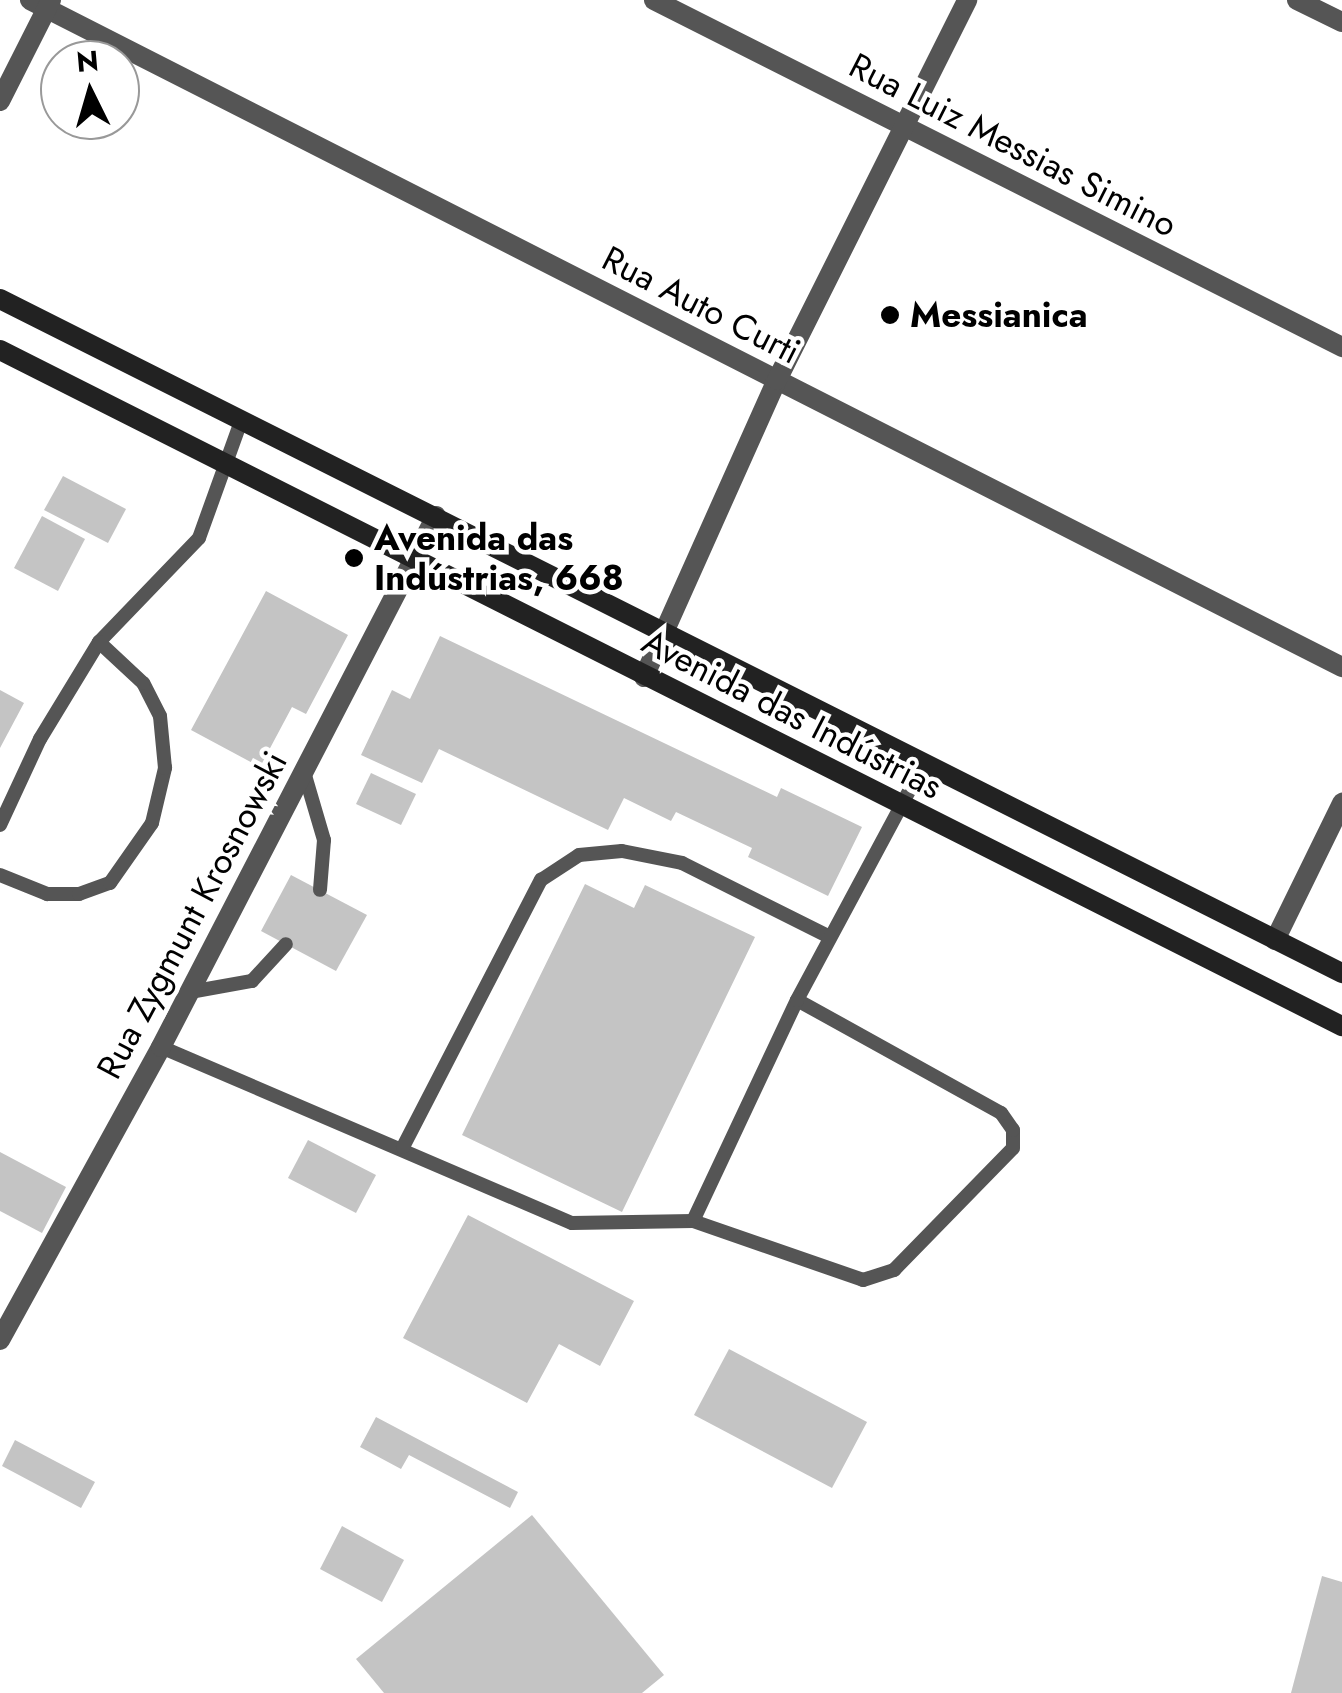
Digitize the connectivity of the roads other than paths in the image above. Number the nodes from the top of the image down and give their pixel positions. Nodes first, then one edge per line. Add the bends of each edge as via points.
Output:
1 (654, 0) edge
2 (966, 0) edge
3 (1297, 0) edge
4 (42, 3) edge
5 (1342, 22) edge
6 (0, 101) edge
7 (905, 127) junction
8 (0, 299) edge
9 (1342, 347) edge
10 (0, 350) edge
11 (777, 380) junction
12 (240, 424) junction
13 (224, 460) junction
14 (436, 516) junction
15 (413, 560) junction
16 (666, 633) junction
17 (99, 642) junction
18 (1342, 668) edge
19 (644, 676) junction
20 (924, 763) junction
21 (304, 772) junction
22 (1342, 804) edge
23 (901, 805) junction
24 (0, 825) edge
25 (0, 874) edge
26 (320, 890) dead end
27 (830, 937) junction
28 (1275, 940) junction
29 (286, 944) dead end
30 (1342, 973) edge
31 (190, 992) junction
32 (797, 1000) junction
33 (1342, 1026) edge
34 (162, 1046) junction
35 (403, 1148) junction
36 (693, 1221) junction
37 (0, 1340) edge

1 - 7 street, Rua Luiz Messias Simino
2 - 7 street
3 - 5 street
4 - 6 street
4 - 11 street, Rua Auto Curti
7 - 9 street, Rua Luiz Messias Simino
7 - 11 street
8 - 12 main road, Avenida das Indústrias
10 - 13 main road, Avenida das Indústrias
11 - 16 street
11 - 18 street, Rua Auto Curti
12 - 13 lane
12 - 14 main road, Avenida das Indústrias
13 - 15 main road, Avenida das Indústrias
13 - 17 lane via 200,538
14 - 15 street, Rua Zygmunt Krosnowski
14 - 16 main road, Avenida das Indústrias
15 - 19 main road, Avenida das Indústrias
15 - 21 street, Rua Zygmunt Krosnowski
16 - 19 street
16 - 20 main road, Avenida das Indústrias
17 - 24 lane via 40,740
17 - 25 lane via 143,683 160,716 165,768 152,822 110,884 47,894
19 - 23 main road, Avenida das Indústrias
20 - 23 lane
20 - 28 main road, Avenida das Indústrias
21 - 26 lane via 324,840
21 - 31 street, Rua Zygmunt Krosnowski
22 - 28 street
23 - 27 lane
23 - 33 main road, Avenida das Indústrias
27 - 32 lane
27 - 35 lane via 682,862 622,851 579,856 541,880
28 - 30 main road, Avenida das Indústrias
29 - 31 lane via 252,981
31 - 34 street, Rua Zygmunt Krosnowski
32 - 36 lane
32 - 36 lane via 1001,1113 1013,1130 1013,1148 894,1270 864,1280
34 - 35 lane
34 - 37 street, Rua Zygmunt Krosnowski
35 - 36 lane via 572,1222

